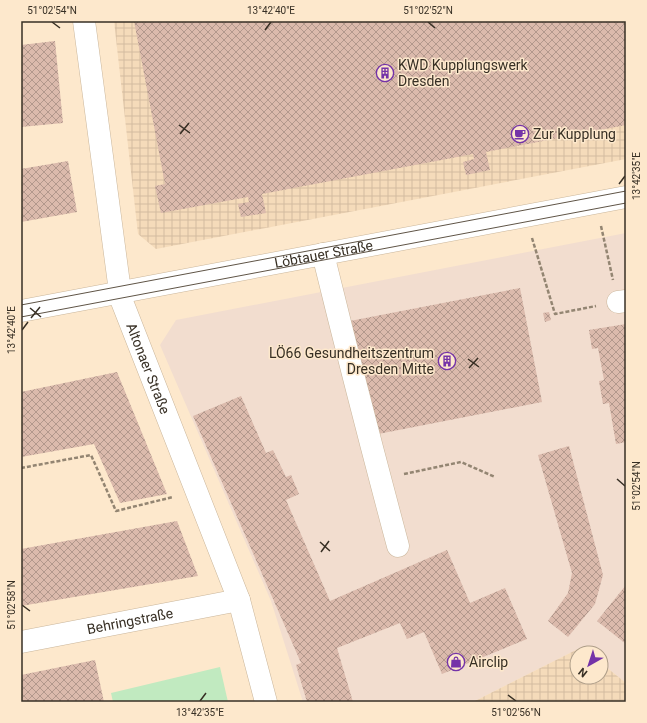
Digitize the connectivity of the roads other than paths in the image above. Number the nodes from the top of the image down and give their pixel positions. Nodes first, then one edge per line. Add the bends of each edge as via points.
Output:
1 (84, 21) edge
2 (626, 197) edge
3 (323, 254) junction
4 (120, 292) junction
5 (21, 311) edge
6 (398, 546) dead end
7 (239, 600) junction
8 (21, 642) edge
9 (266, 702) edge

1 - 4 street, Altonaer Straße
2 - 3 street, Löbtauer Straße
3 - 4 street, Löbtauer Straße
3 - 6 street
4 - 5 street, Löbtauer Straße
4 - 7 street, Altonaer Straße
7 - 8 street, Behringstraße
7 - 9 street, Altonaer Straße

